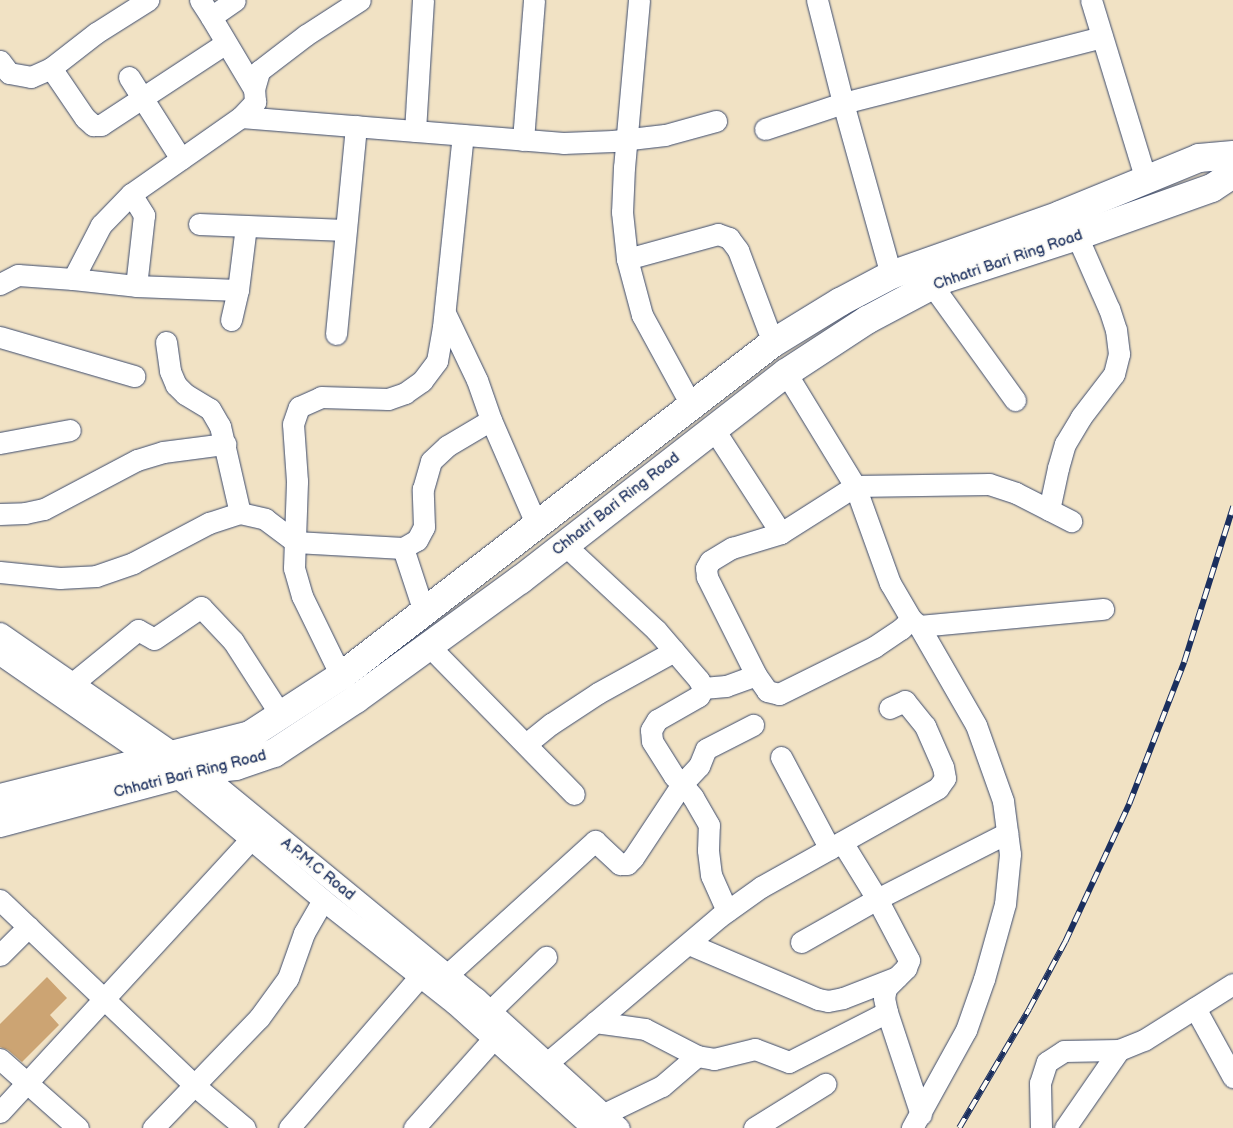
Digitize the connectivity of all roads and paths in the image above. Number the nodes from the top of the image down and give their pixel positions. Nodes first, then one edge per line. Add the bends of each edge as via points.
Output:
1 (148, 0) edge
2 (235, 0) edge
3 (360, 0) edge
4 (423, 0) edge
5 (534, 0) edge
6 (639, 0) edge
7 (818, 0) edge
8 (1091, 0) edge
9 (206, 9) edge
10 (1102, 37) junction
11 (226, 43) junction
12 (0, 61) edge
13 (51, 68) junction
14 (129, 77) dead end
15 (254, 89) junction
16 (143, 98) junction
17 (843, 103) junction
18 (241, 117) junction
19 (716, 121) dead end
20 (356, 126) junction
21 (765, 129) dead end
22 (415, 131) junction
23 (463, 135) junction
24 (627, 138) junction
25 (523, 140) junction
26 (1233, 155) edge
27 (181, 159) junction
28 (1233, 174) edge
29 (1146, 180) junction
30 (130, 194) junction
31 (199, 224) dead end
32 (246, 226) junction
33 (345, 230) junction
34 (1077, 236) junction
35 (627, 259) junction
36 (891, 275) junction
37 (73, 279) junction
38 (0, 284) edge
39 (932, 285) junction
40 (136, 286) junction
41 (238, 290) junction
42 (445, 313) junction
43 (231, 320) dead end
44 (336, 334) dead end
45 (0, 337) edge
46 (166, 342) dead end
47 (773, 343) junction
48 (786, 373) junction
49 (134, 376) dead end
50 (1015, 400) dead end
51 (691, 405) junction
52 (491, 420) junction
53 (714, 428) junction
54 (70, 430) dead end
55 (0, 443) edge
56 (225, 444) junction
57 (855, 486) junction
58 (1049, 510) junction
59 (240, 513) junction
60 (0, 514) edge
61 (1071, 521) dead end
62 (538, 526) junction
63 (781, 533) junction
64 (295, 542) junction
65 (564, 545) junction
66 (403, 548) junction
67 (0, 572) edge
68 (1103, 609) dead end
69 (424, 612) junction
70 (915, 622) junction
71 (0, 633) edge
72 (429, 646) junction
73 (674, 651) junction
74 (0, 654) edge
75 (756, 675) junction
76 (341, 676) junction
77 (73, 683) junction
78 (703, 688) junction
79 (889, 708) dead end
80 (280, 714) junction
81 (753, 724) dead end
82 (526, 744) junction
83 (781, 757) dead end
84 (176, 765) junction
85 (682, 784) junction
86 (574, 794) dead end
87 (0, 798) edge
88 (0, 823) edge
89 (1007, 833) junction
90 (252, 839) junction
91 (836, 846) junction
92 (877, 899) junction
93 (0, 900) edge
94 (323, 900) junction
95 (727, 911) junction
96 (28, 927) junction
97 (801, 942) dead end
98 (689, 944) junction
99 (0, 955) edge
100 (546, 957) dead end
101 (447, 975) junction
102 (420, 976) junction
103 (897, 977) junction
104 (1233, 984) edge
105 (103, 999) junction
106 (1195, 1008) junction
107 (490, 1011) junction
108 (887, 1012) junction
109 (595, 1022) junction
110 (493, 1039) junction
111 (1118, 1050) junction
112 (697, 1056) junction
113 (0, 1058) edge
114 (547, 1063) junction
115 (1233, 1077) edge
116 (26, 1083) junction
117 (825, 1084) dead end
118 (195, 1086) junction
119 (0, 1112) edge
120 (598, 1121) edge
121 (917, 1122) edge
122 (78, 1128) edge
123 (153, 1128) edge
124 (245, 1128) edge
125 (289, 1128) edge
126 (414, 1128) edge
127 (619, 1128) edge
128 (754, 1128) edge
129 (1041, 1128) edge
130 (1065, 1128) edge

1 - 13 street via 96,33
2 - 9 street
3 - 15 street via 259,71
4 - 22 street
5 - 25 street
6 - 24 street
7 - 17 street
8 - 10 street
9 - 11 street
10 - 17 street
10 - 29 street
11 - 15 street
11 - 16 street
12 - 13 street via 9,73 31,77
13 - 16 street via 93,125 108,122
14 - 16 street
15 - 18 street via 255,102
16 - 27 street
17 - 21 street
17 - 36 street
18 - 20 street
18 - 27 street
19 - 24 street via 665,135
20 - 22 street
20 - 33 street
22 - 23 street
23 - 25 street
23 - 42 street
24 - 25 street via 584,143
24 - 35 street via 622,212
26 - 29 main road via 1198,158
27 - 30 street
28 - 34 main road, Chhatri Bari Ring Road via 1212,188
29 - 36 main road via 1060,215
30 - 37 street via 101,225
30 - 40 street via 144,215
31 - 32 street
32 - 33 street
32 - 41 street
33 - 44 street
34 - 39 main road, Chhatri Bari Ring Road
34 - 58 street via 1109,309 1119,354 1114,374 1065,444
35 - 47 street via 718,234 729,238 738,250
35 - 51 street via 642,314
36 - 47 main road
37 - 38 street via 18,275
37 - 40 street
39 - 48 main road, Chhatri Bari Ring Road via 867,320
39 - 50 street
40 - 41 street
41 - 43 street
42 - 52 street via 478,380
42 - 64 street via 437,361 422,382 406,393 388,399 321,397 299,407 293,424
45 - 49 street
46 - 56 street via 170,371 176,385 210,408
47 - 51 main road
48 - 53 main road, Chhatri Bari Ring Road
48 - 57 street
51 - 62 main road
52 - 62 street
52 - 66 street via 447,446 431,461 422,489 424,527 417,540
53 - 63 street
53 - 65 main road, Chhatri Bari Ring Road
54 - 55 street
56 - 59 street
56 - 60 street via 163,452 137,460 44,509
57 - 58 street via 989,484
57 - 63 street
57 - 70 street via 890,583
58 - 61 street
59 - 64 street via 265,519
59 - 67 street via 209,523 134,562 96,576 60,578
62 - 69 main road
63 - 75 street via 732,548 710,561 706,568
64 - 66 street
64 - 76 street via 294,568 302,596
65 - 72 main road, Chhatri Bari Ring Road
65 - 73 street via 636,610
66 - 69 street
68 - 70 street
69 - 76 main road
70 - 75 street via 881,643 779,694 767,691
70 - 89 street via 976,725 1003,801
71 - 77 street, A.P.M.C Road
72 - 82 street
72 - 84 main road, Chhatri Bari Ring Road via 274,753 236,766
73 - 78 street via 700,680
73 - 82 street via 598,693
74 - 84 street, A.P.M.C Road
75 - 78 street via 726,686
76 - 80 main road
77 - 80 street via 138,630 154,639 201,607 233,641
77 - 84 street, A.P.M.C Road
78 - 85 street via 699,696 657,720 651,730 652,741
79 - 91 street via 905,701 925,726 945,778 938,788
80 - 84 main road via 250,735
81 - 85 street via 706,749 699,766
82 - 86 street
83 - 91 street
84 - 87 main road
84 - 88 main road, Chhatri Bari Ring Road
84 - 90 street, A.P.M.C Road
84 - 101 street, A.P.M.C Road
85 - 95 street via 699,805 709,825 711,875
85 - 101 street via 627,864 620,864 595,841
89 - 92 street
89 - 121 street via 1010,854 1005,904 984,978 966,1030
90 - 94 street, A.P.M.C Road
90 - 105 street
91 - 92 street
91 - 95 street via 760,887
92 - 97 street
92 - 103 street via 909,960
93 - 96 street
94 - 102 street, A.P.M.C Road
94 - 118 street via 304,933 288,978 259,1018
95 - 98 street
96 - 99 street
96 - 105 street
98 - 103 street via 828,1001
98 - 109 street
100 - 107 street
101 - 107 street, A.P.M.C Road
102 - 110 street, A.P.M.C Road
102 - 125 street
103 - 108 street via 886,988
104 - 106 street
105 - 116 street
105 - 118 street
106 - 111 street via 1144,1040
106 - 115 street
107 - 114 street, A.P.M.C Road
108 - 112 street via 789,1062 755,1049 714,1059
108 - 121 street
109 - 112 street via 645,1029
109 - 114 street
110 - 120 street, A.P.M.C Road
110 - 126 street
111 - 129 street via 1064,1051 1047,1062 1040,1083
111 - 130 street
112 - 120 street via 662,1086
113 - 116 street
114 - 120 street, A.P.M.C Road
116 - 119 street
116 - 122 street
117 - 128 street
118 - 123 street
118 - 124 street
120 - 127 street, A.P.M.C Road

